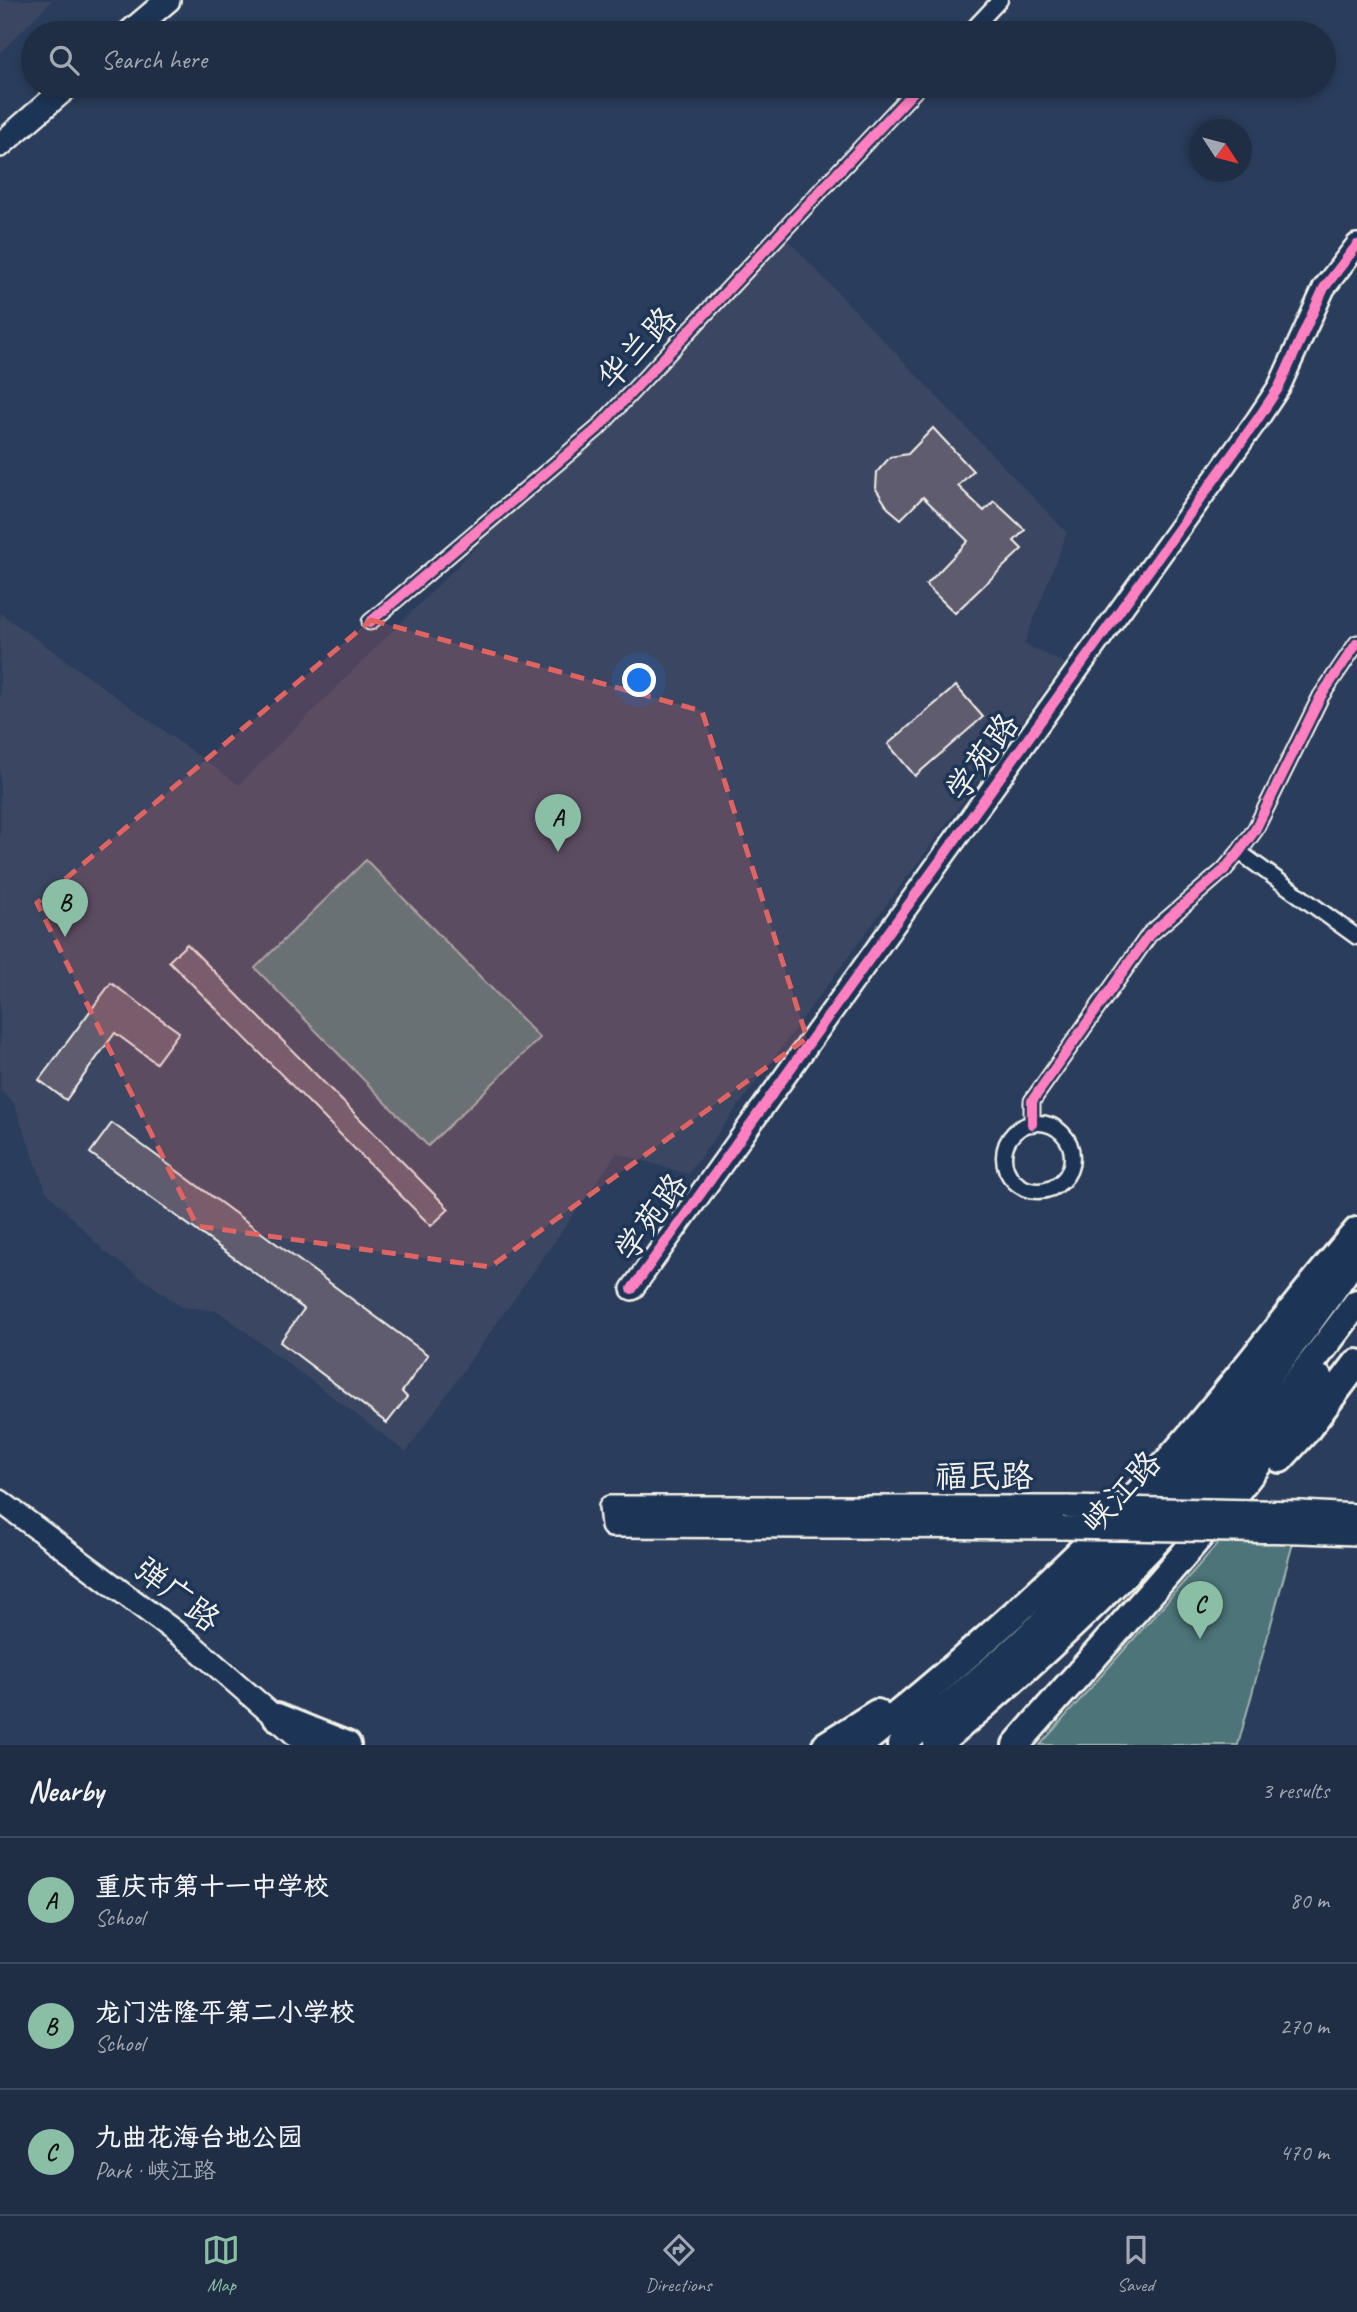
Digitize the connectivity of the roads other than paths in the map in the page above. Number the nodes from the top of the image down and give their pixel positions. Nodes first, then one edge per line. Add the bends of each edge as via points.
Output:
1 (167, 0) edge
2 (1000, 0) edge
3 (143, 21) edge
4 (980, 21) edge
5 (54, 98) edge
6 (908, 98) edge
7 (0, 145) edge
8 (1357, 244) edge
9 (370, 622) dead end
10 (1357, 643) edge
11 (1239, 852) junction
12 (1357, 937) edge
13 (1032, 1124) junction
14 (1357, 1231) edge
15 (1357, 1255) edge
16 (632, 1289) dead end
17 (1357, 1303) edge
18 (1357, 1322) edge
19 (1357, 1363) edge
20 (0, 1501) edge
21 (1357, 1514) edge
22 (611, 1516) dead end
23 (1301, 1522) junction
24 (1357, 1534) edge
25 (1180, 1560) junction
26 (972, 1651) junction
27 (1051, 1705) junction
28 (277, 1717) junction
29 (307, 1745) edge
30 (347, 1745) edge
31 (826, 1745) edge
32 (860, 1745) edge
33 (901, 1745) edge
34 (937, 1745) edge
35 (1016, 1745) edge
36 (1023, 1745) edge

1 - 3 main road
2 - 4 street
5 - 7 main road
6 - 9 street, 华兰路 via 597,429
8 - 16 street, 学苑路 via 1324,288 1279,387 1257,420
10 - 11 street via 1321,696 1260,820
11 - 12 street
11 - 13 street via 1149,935 1032,1101
13 - 13 street via 1010,1137 1004,1162 1016,1184 1042,1191 1065,1177 1071,1152 1057,1129
14 - 26 highway via 1169,1459 1067,1565
15 - 33 highway, 峡江路 via 1273,1371 1130,1535 1041,1625
17 - 34 highway, 峡江路 via 1250,1439 1155,1547 1059,1641
18 - 25 highway via 1284,1430
19 - 25 highway via 1305,1432
20 - 28 street, 弹广路 via 129,1595
21 - 23 street, 福民路
22 - 23 street, 福民路, bridge
23 - 24 street, 福民路
25 - 27 highway
26 - 31 highway
26 - 32 highway
27 - 35 highway
27 - 36 highway
28 - 29 street, 弹广路
28 - 30 highway

